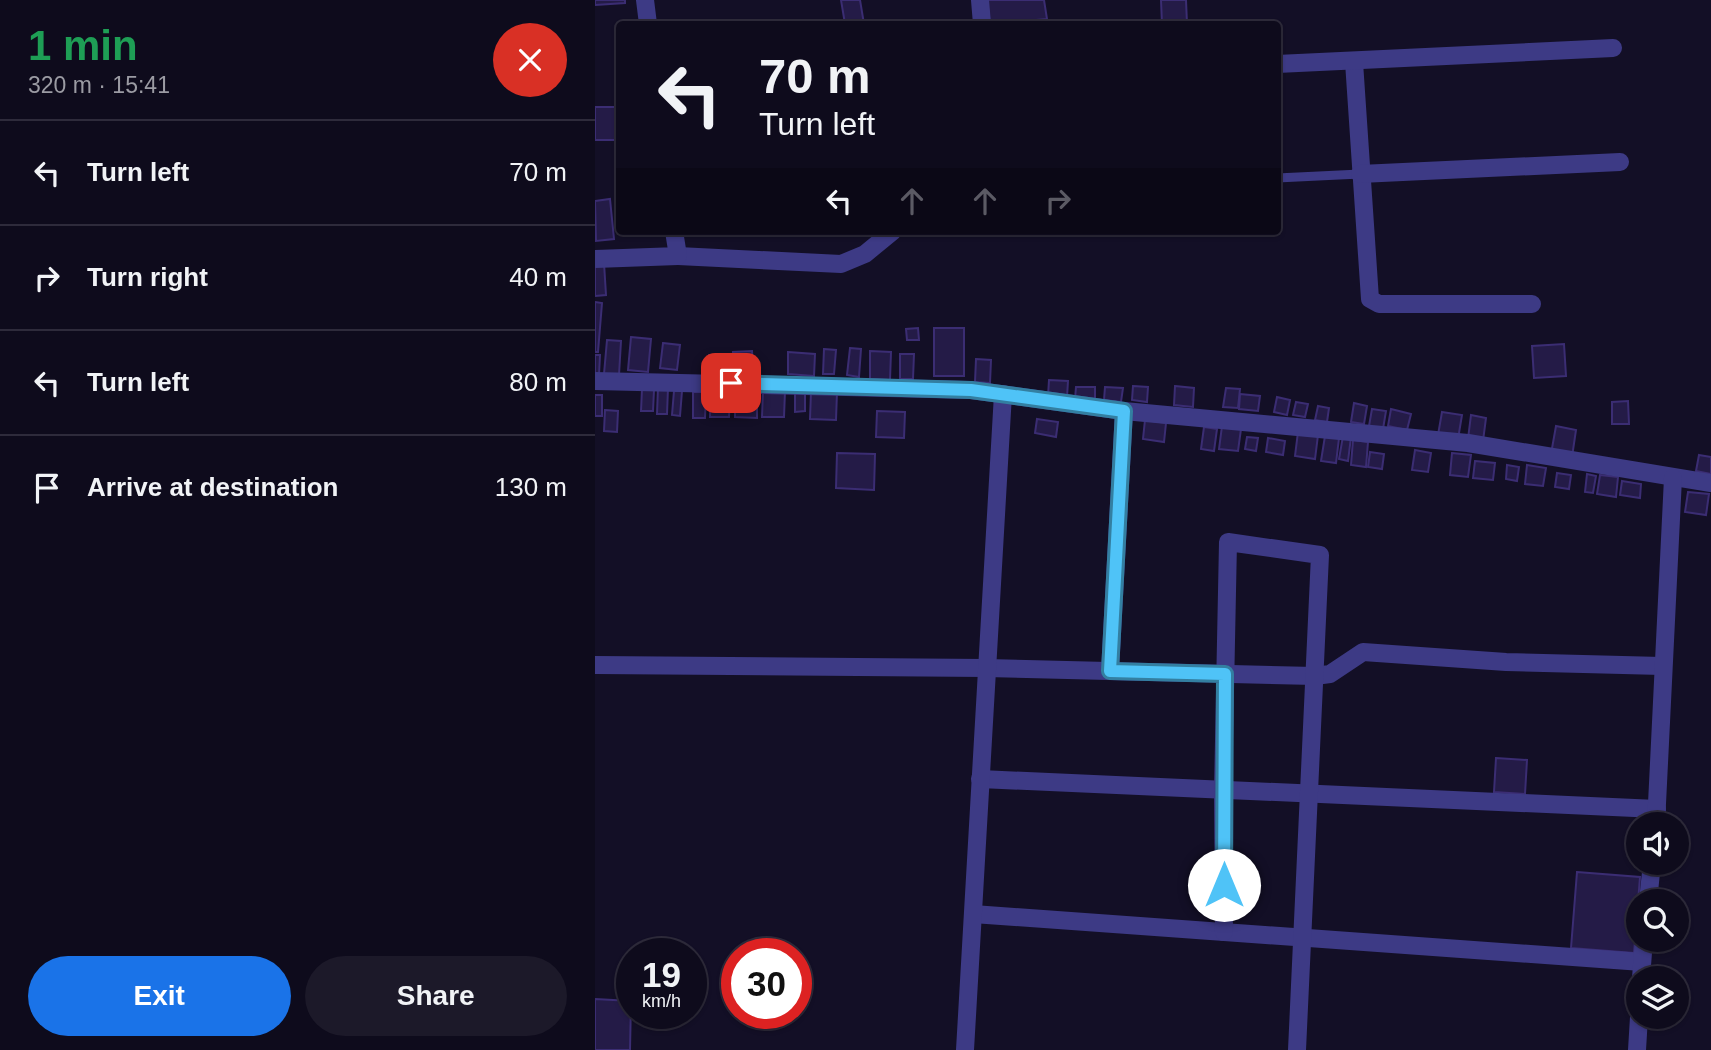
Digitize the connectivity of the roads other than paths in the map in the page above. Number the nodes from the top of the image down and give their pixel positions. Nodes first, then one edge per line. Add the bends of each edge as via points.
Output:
1 (645, 0) edge
2 (980, 0) edge
3 (648, 21) edge
4 (982, 21) edge
5 (1613, 48) dead end
6 (1354, 62) junction
7 (1281, 64) edge
8 (1620, 162) dead end
9 (1360, 174) junction
10 (1281, 178) edge
11 (675, 235) edge
12 (888, 235) edge
13 (678, 256) junction
14 (595, 259) edge
15 (1532, 304) dead end
16 (595, 381) edge
17 (1003, 394) junction
18 (1124, 411) junction
19 (1673, 478) junction
20 (1711, 482) edge
21 (595, 665) edge
22 (1662, 666) junction
23 (986, 668) junction
24 (1110, 671) junction
25 (1225, 674) junction
26 (1315, 676) junction
27 (980, 779) junction
28 (1223, 790) junction
29 (1310, 794) junction
30 (1657, 812) edge
31 (1626, 815) edge
32 (973, 915) junction
33 (1224, 932) junction
34 (1304, 937) junction
35 (1626, 968) edge
36 (1638, 1029) edge
37 (965, 1050) edge
38 (1297, 1050) edge
39 (1637, 1050) edge

1 - 3 street
2 - 4 street
5 - 6 street
6 - 7 street
6 - 9 street
8 - 9 street
9 - 10 lane
9 - 15 street via 1367,293 1374,302
11 - 13 street
12 - 13 street via 865,254 841,264
13 - 14 street
16 - 17 street
17 - 18 street
17 - 23 street
18 - 19 street via 1468,443
18 - 24 street
19 - 20 street
19 - 22 street
21 - 23 street
22 - 26 street via 1363,652 1330,674
22 - 30 street
23 - 24 street
23 - 27 street
24 - 25 street
25 - 26 street
25 - 26 street via 1228,542 1320,555
25 - 28 street
26 - 29 street
27 - 28 street
27 - 32 street
28 - 29 street
28 - 33 street
29 - 31 street
29 - 34 street
32 - 33 street
32 - 37 street
33 - 34 street
34 - 35 street
34 - 38 street
36 - 39 street

